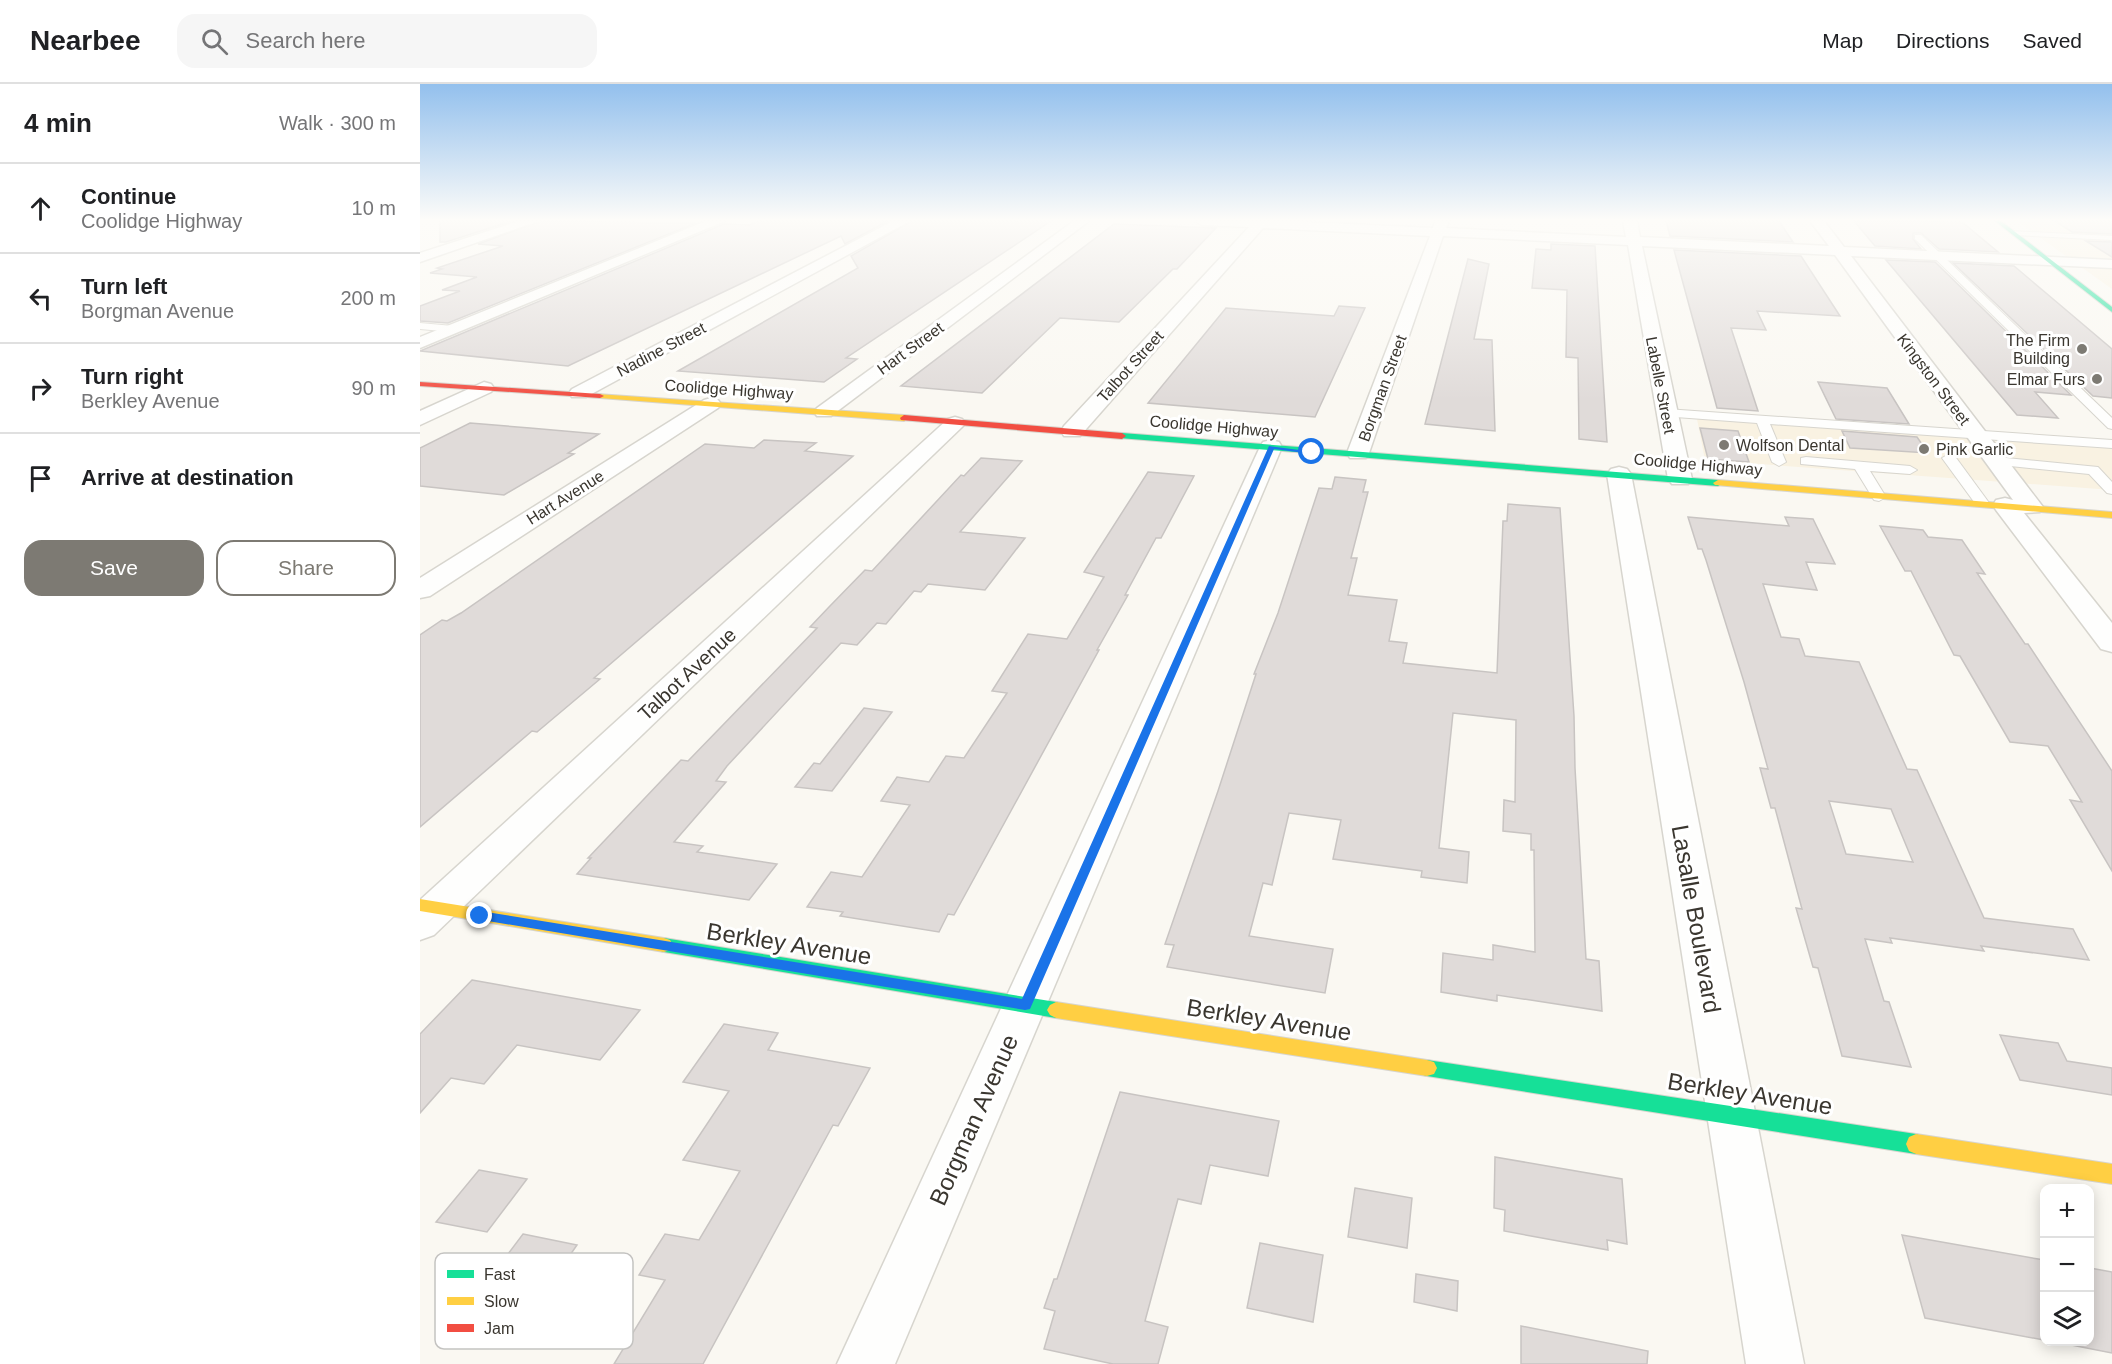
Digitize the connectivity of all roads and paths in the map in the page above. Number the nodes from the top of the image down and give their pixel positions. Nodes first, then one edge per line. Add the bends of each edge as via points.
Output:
1 (571, 281) edge
2 (790, 281) edge
3 (1001, 281) edge
4 (1208, 281) edge
5 (1420, 281) edge
6 (1641, 281) edge
7 (1861, 281) edge
8 (1963, 281) edge
9 (2075, 281) edge
10 (2111, 309) edge
11 (420, 326) edge
12 (453, 329) junction
13 (420, 343) edge
14 (420, 384) edge
15 (484, 388) junction
16 (579, 393) junction
17 (711, 404) junction
18 (824, 412) junction
19 (1666, 413) junction
20 (420, 419) edge
21 (1762, 420) junction
22 (955, 423) junction
23 (2112, 425) edge
24 (1072, 431) junction
25 (1976, 434) junction
26 (2112, 444) edge
27 (1271, 447) junction
28 (1358, 453) junction
29 (1949, 458) dead end
30 (1806, 461) dead end
31 (1996, 461) junction
32 (1779, 462) dead end
33 (1860, 466) junction
34 (1910, 470) dead end
35 (1619, 474) junction
36 (1680, 479) junction
37 (2112, 490) edge
38 (1879, 497) junction
39 (1993, 504) junction
40 (2031, 507) junction
41 (2112, 515) edge
42 (420, 590) edge
43 (2112, 643) edge
44 (426, 912) edge
45 (1025, 1005) junction
46 (1732, 1115) junction
47 (2112, 1174) edge
48 (866, 1364) edge
49 (1775, 1364) edge

1 - 12 street
2 - 16 street, Nadine Street
3 - 18 street, Hart Street
4 - 24 street, Talbot Street
5 - 28 street, Borgman Street
6 - 19 street, Labelle Street
7 - 25 street, Kingston Street
8 - 23 lane
9 - 10 main road
11 - 12 lane
12 - 13 street
14 - 15 main road, Coolidge Highway
15 - 16 main road, Coolidge Highway
15 - 20 street
16 - 17 main road, Coolidge Highway
17 - 18 main road, Coolidge Highway
17 - 42 street, Hart Avenue
18 - 22 main road, Coolidge Highway
19 - 21 lane
19 - 36 street, Labelle Street
21 - 25 lane
21 - 32 lane
22 - 24 main road, Coolidge Highway
22 - 44 street, Talbot Avenue
24 - 27 main road, Coolidge Highway
25 - 26 lane
25 - 31 street, Kingston Street
27 - 28 main road, Coolidge Highway
27 - 45 street, Borgman Avenue
28 - 35 main road, Coolidge Highway
29 - 39 lane
30 - 33 lane
31 - 37 lane via 2093,470
31 - 40 street, Kingston Street
33 - 34 lane
33 - 38 lane
35 - 36 main road, Coolidge Highway
35 - 46 street, Lasalle Boulevard
36 - 38 main road, Coolidge Highway
38 - 39 main road, Coolidge Highway
39 - 40 main road, Coolidge Highway
39 - 43 street
40 - 41 main road, Coolidge Highway
44 - 45 main road, Berkley Avenue
45 - 46 main road, Berkley Avenue
45 - 48 street, Borgman Avenue
46 - 47 main road, Berkley Avenue
46 - 49 street, Lasalle Boulevard

